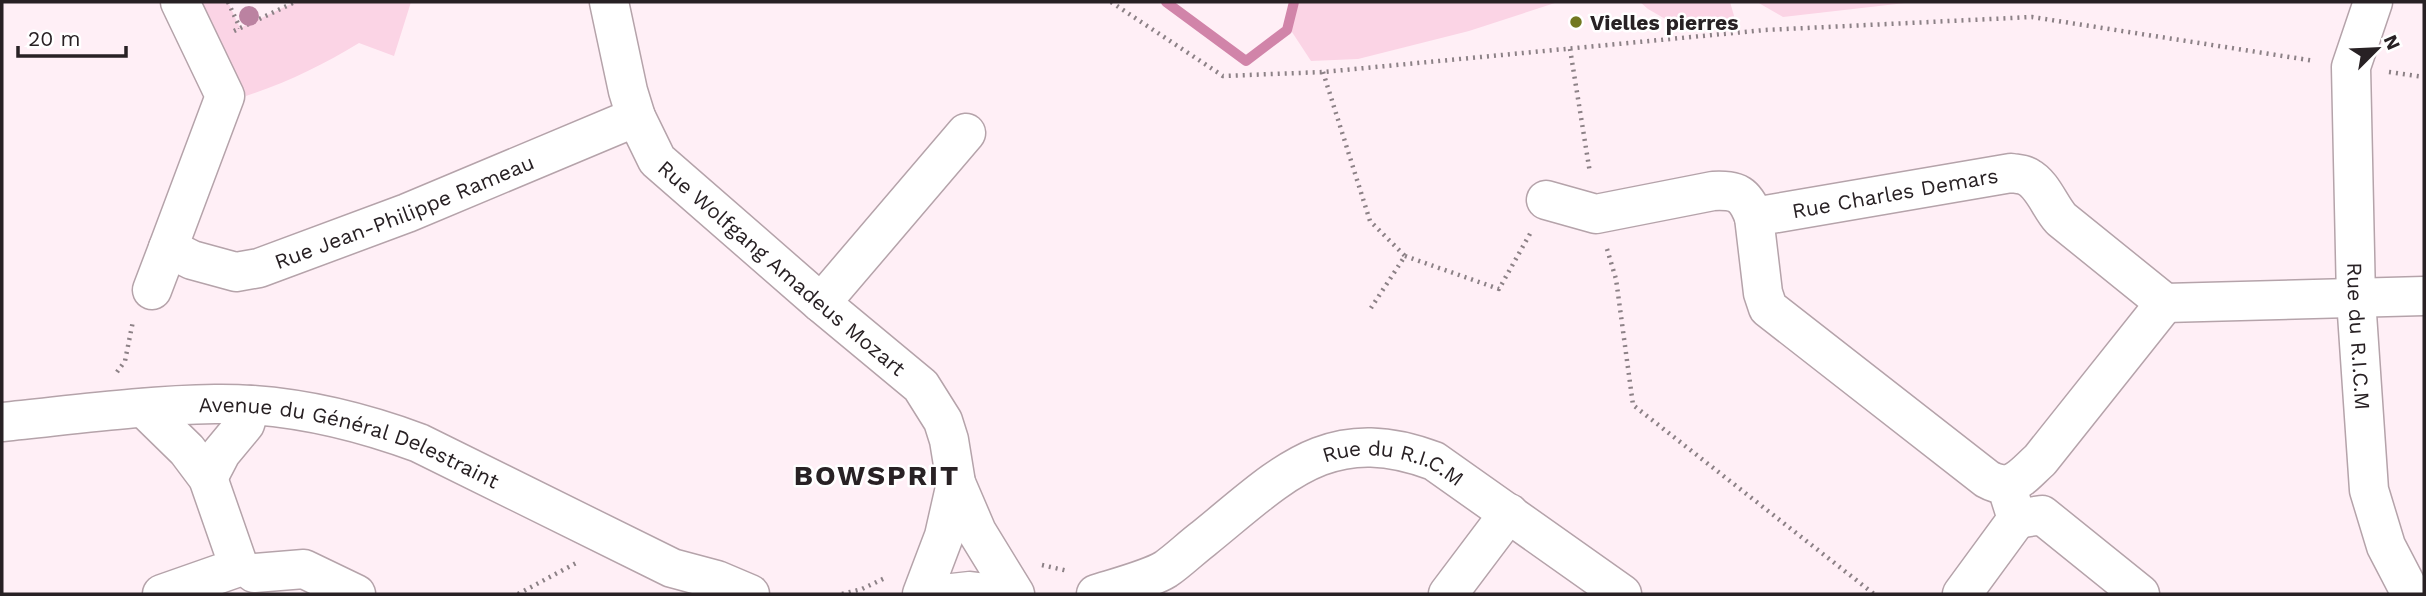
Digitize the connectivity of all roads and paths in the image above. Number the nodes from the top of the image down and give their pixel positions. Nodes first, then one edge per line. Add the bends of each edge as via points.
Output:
1 (180, 2) edge
2 (228, 2) edge
3 (295, 2) edge
4 (609, 2) edge
5 (1111, 2) edge
6 (2373, 2) edge
7 (240, 28) junction
8 (202, 47) junction
9 (1570, 49) junction
10 (2351, 67) junction
11 (1323, 72) junction
12 (2424, 77) edge
13 (636, 117) junction
14 (966, 133) dead end
15 (1546, 200) joint
16 (1596, 214) junction
17 (1754, 217) junction
18 (168, 248) junction
19 (1405, 256) junction
20 (152, 290) joint
21 (2424, 296) edge
22 (2356, 299) junction
23 (821, 303) junction
24 (2165, 303) junction
25 (1369, 311) dead end
26 (110, 381) dead end
27 (251, 405) junction
28 (144, 408) junction
29 (2, 422) edge
30 (208, 478) junction
31 (956, 483) junction
32 (2013, 502) junction
33 (1509, 513) junction
34 (616, 542) junction
35 (1032, 560) dead end
36 (253, 578) edge
37 (684, 581) edge
38 (1157, 582) edge
39 (1083, 583) edge
40 (907, 584) edge
41 (162, 594) edge
42 (356, 594) edge
43 (518, 594) edge
44 (750, 594) edge
45 (842, 594) edge
46 (943, 594) edge
47 (996, 594) edge
48 (1014, 594) edge
49 (1448, 594) edge
50 (1622, 594) edge
51 (1874, 594) edge
52 (1962, 594) edge
53 (2140, 594) edge
54 (2411, 594) edge

1 - 8 street
2 - 7 path
3 - 7 path
4 - 13 street, Rue Wolfgang Amadeus Mozart
5 - 11 path via 1223,76
6 - 10 street, Rue du R.I.C.M
7 - 8 path
8 - 18 street via 225,96
9 - 10 path via 1765,30 2032,17
9 - 11 path
9 - 16 path
10 - 12 path
10 - 22 street, Rue du R.I.C.M
11 - 19 path via 1370,221
13 - 18 street, Rue Jean-Philippe Rameau via 407,213 259,268 236,272
13 - 23 street, Rue Wolfgang Amadeus Mozart via 657,160
14 - 23 street
15 - 16 street
15 - 19 path via 1499,289
16 - 17 street via 1732,190 1749,203
16 - 51 path via 1616,279 1633,405
17 - 24 street, Rue Charles Demars via 2011,173 2028,176 2061,219
17 - 32 street via 1768,308 1998,485
18 - 20 street
19 - 25 path
20 - 26 path via 136,307 125,361
21 - 22 street
22 - 24 street
22 - 54 street, Rue du R.I.C.M via 2369,490 2386,546
23 - 31 street, Rue Wolfgang Amadeus Mozart via 921,386 943,421
24 - 32 street via 2019,480
27 - 28 street, Avenue du Général Delestraint
27 - 30 street via 244,424
27 - 34 street, Avenue du Général Delestraint via 337,417 419,443
28 - 29 street, Avenue du Général Delestraint
28 - 30 street
30 - 36 street
31 - 40 street, Rue Wolfgang Amadeus Mozart via 944,536
31 - 48 street, Rue Wolfgang Amadeus Mozart via 977,532
32 - 52 street
32 - 53 street via 2042,515
33 - 38 street, Rue du R.I.C.M via 1434,461 1384,447 1341,449 1302,464 1271,485
33 - 49 street
33 - 50 street, Rue du R.I.C.M
34 - 37 street, Avenue du Général Delestraint
34 - 43 path
35 - 39 path
36 - 41 street
36 - 42 street via 304,569
37 - 44 street, Avenue du Général Delestraint via 717,579
38 - 39 street, Rue du R.I.C.M
40 - 45 path
46 - 47 street

